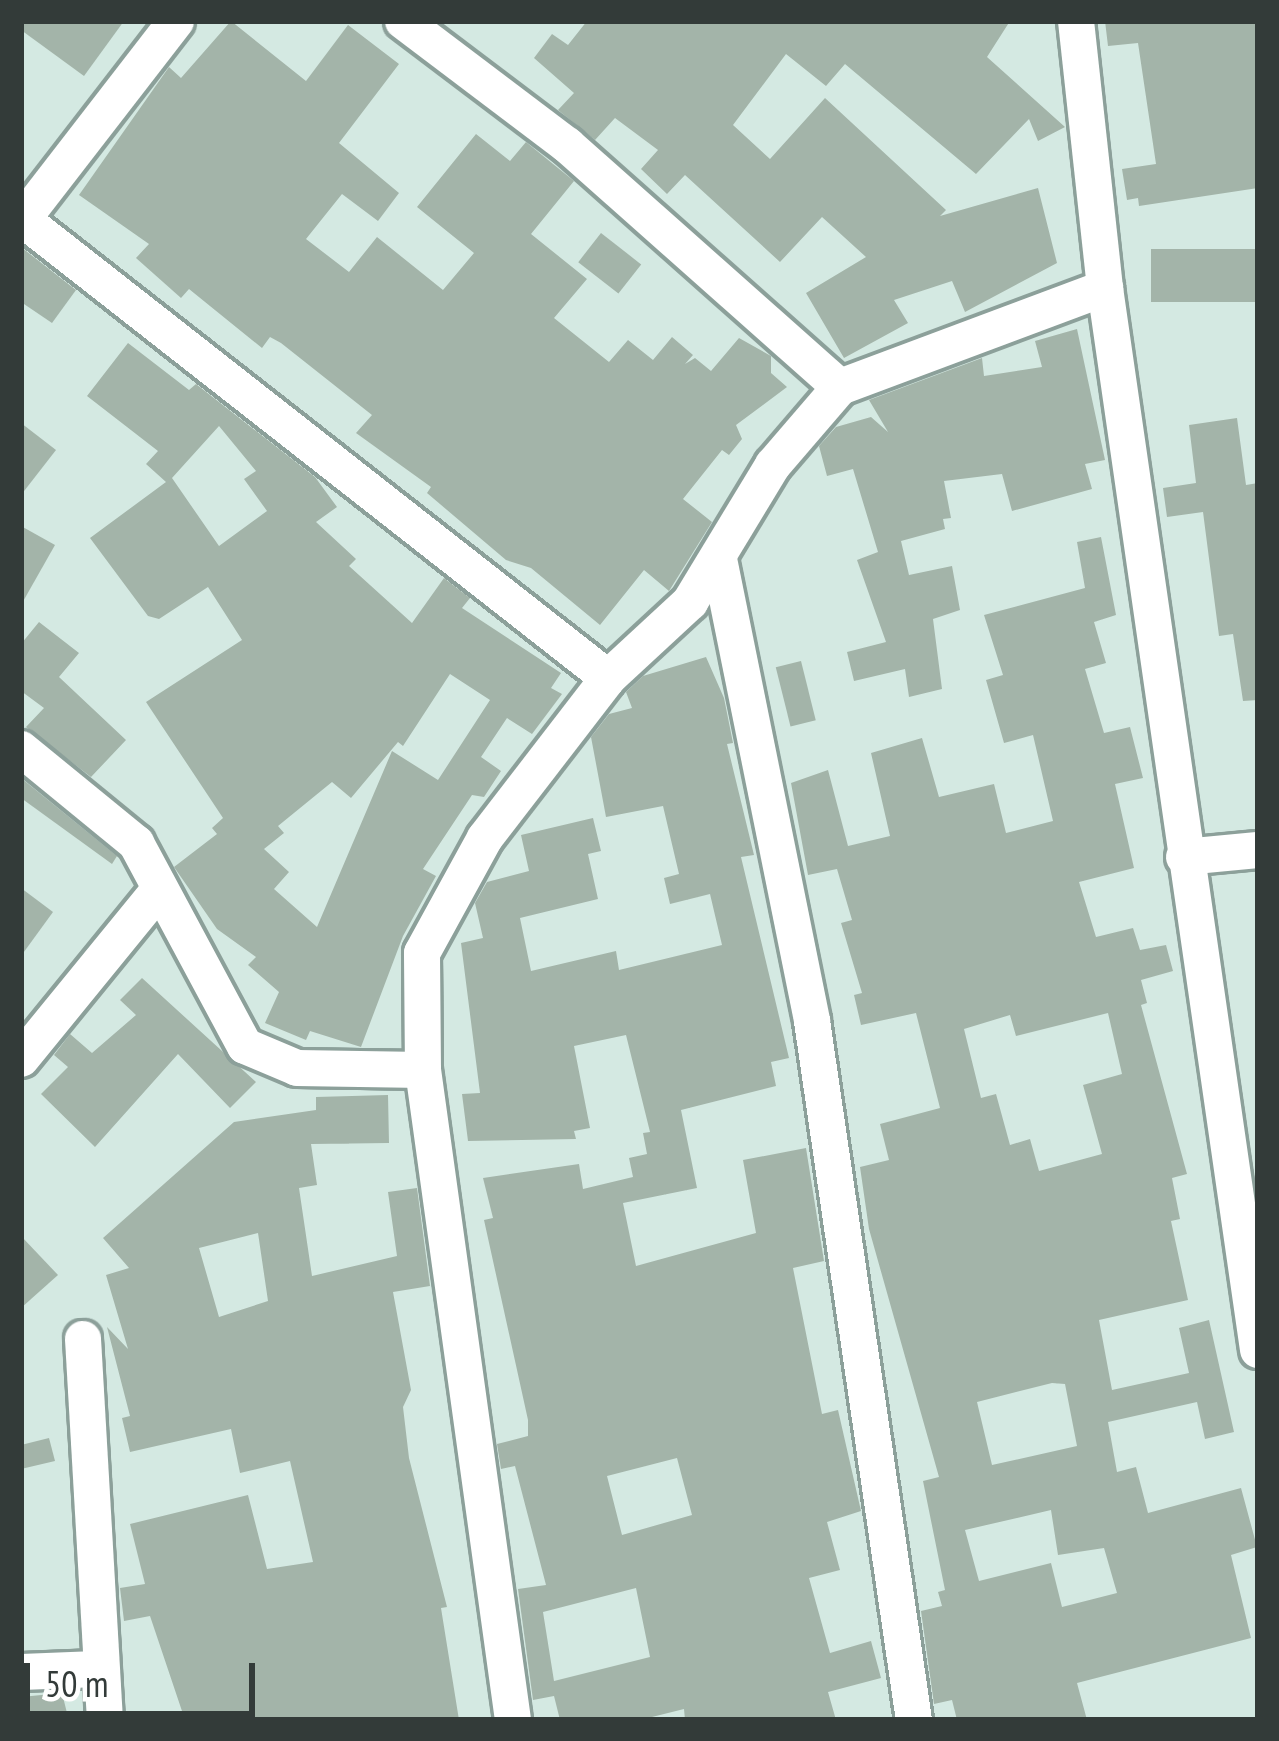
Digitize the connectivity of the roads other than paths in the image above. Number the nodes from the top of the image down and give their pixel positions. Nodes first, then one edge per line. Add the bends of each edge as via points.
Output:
1 (176, 21) edge
2 (403, 21) edge
3 (1068, 27) edge
4 (22, 219) edge
5 (1105, 288) junction
6 (840, 386) junction
7 (718, 559) junction
8 (608, 678) junction
9 (21, 748) edge
10 (1258, 850) edge
11 (1184, 857) junction
12 (157, 892) junction
13 (21, 1059) edge
14 (423, 1070) junction
15 (82, 1339) dead end
16 (1258, 1350) edge
17 (98, 1670) junction
18 (21, 1672) edge
19 (105, 1720) edge
20 (514, 1720) edge
21 (914, 1720) edge

1 - 4 street
2 - 6 street via 567,145
3 - 5 street
4 - 8 street
5 - 6 street
5 - 11 street
6 - 7 street via 773,465
7 - 8 street via 691,602
7 - 21 street via 812,1022
8 - 14 street via 485,838 422,952
9 - 12 street via 136,843
10 - 11 street
11 - 16 street
12 - 13 street
12 - 14 street via 245,1046 297,1068
14 - 20 street
15 - 17 street
17 - 18 street
17 - 19 street

